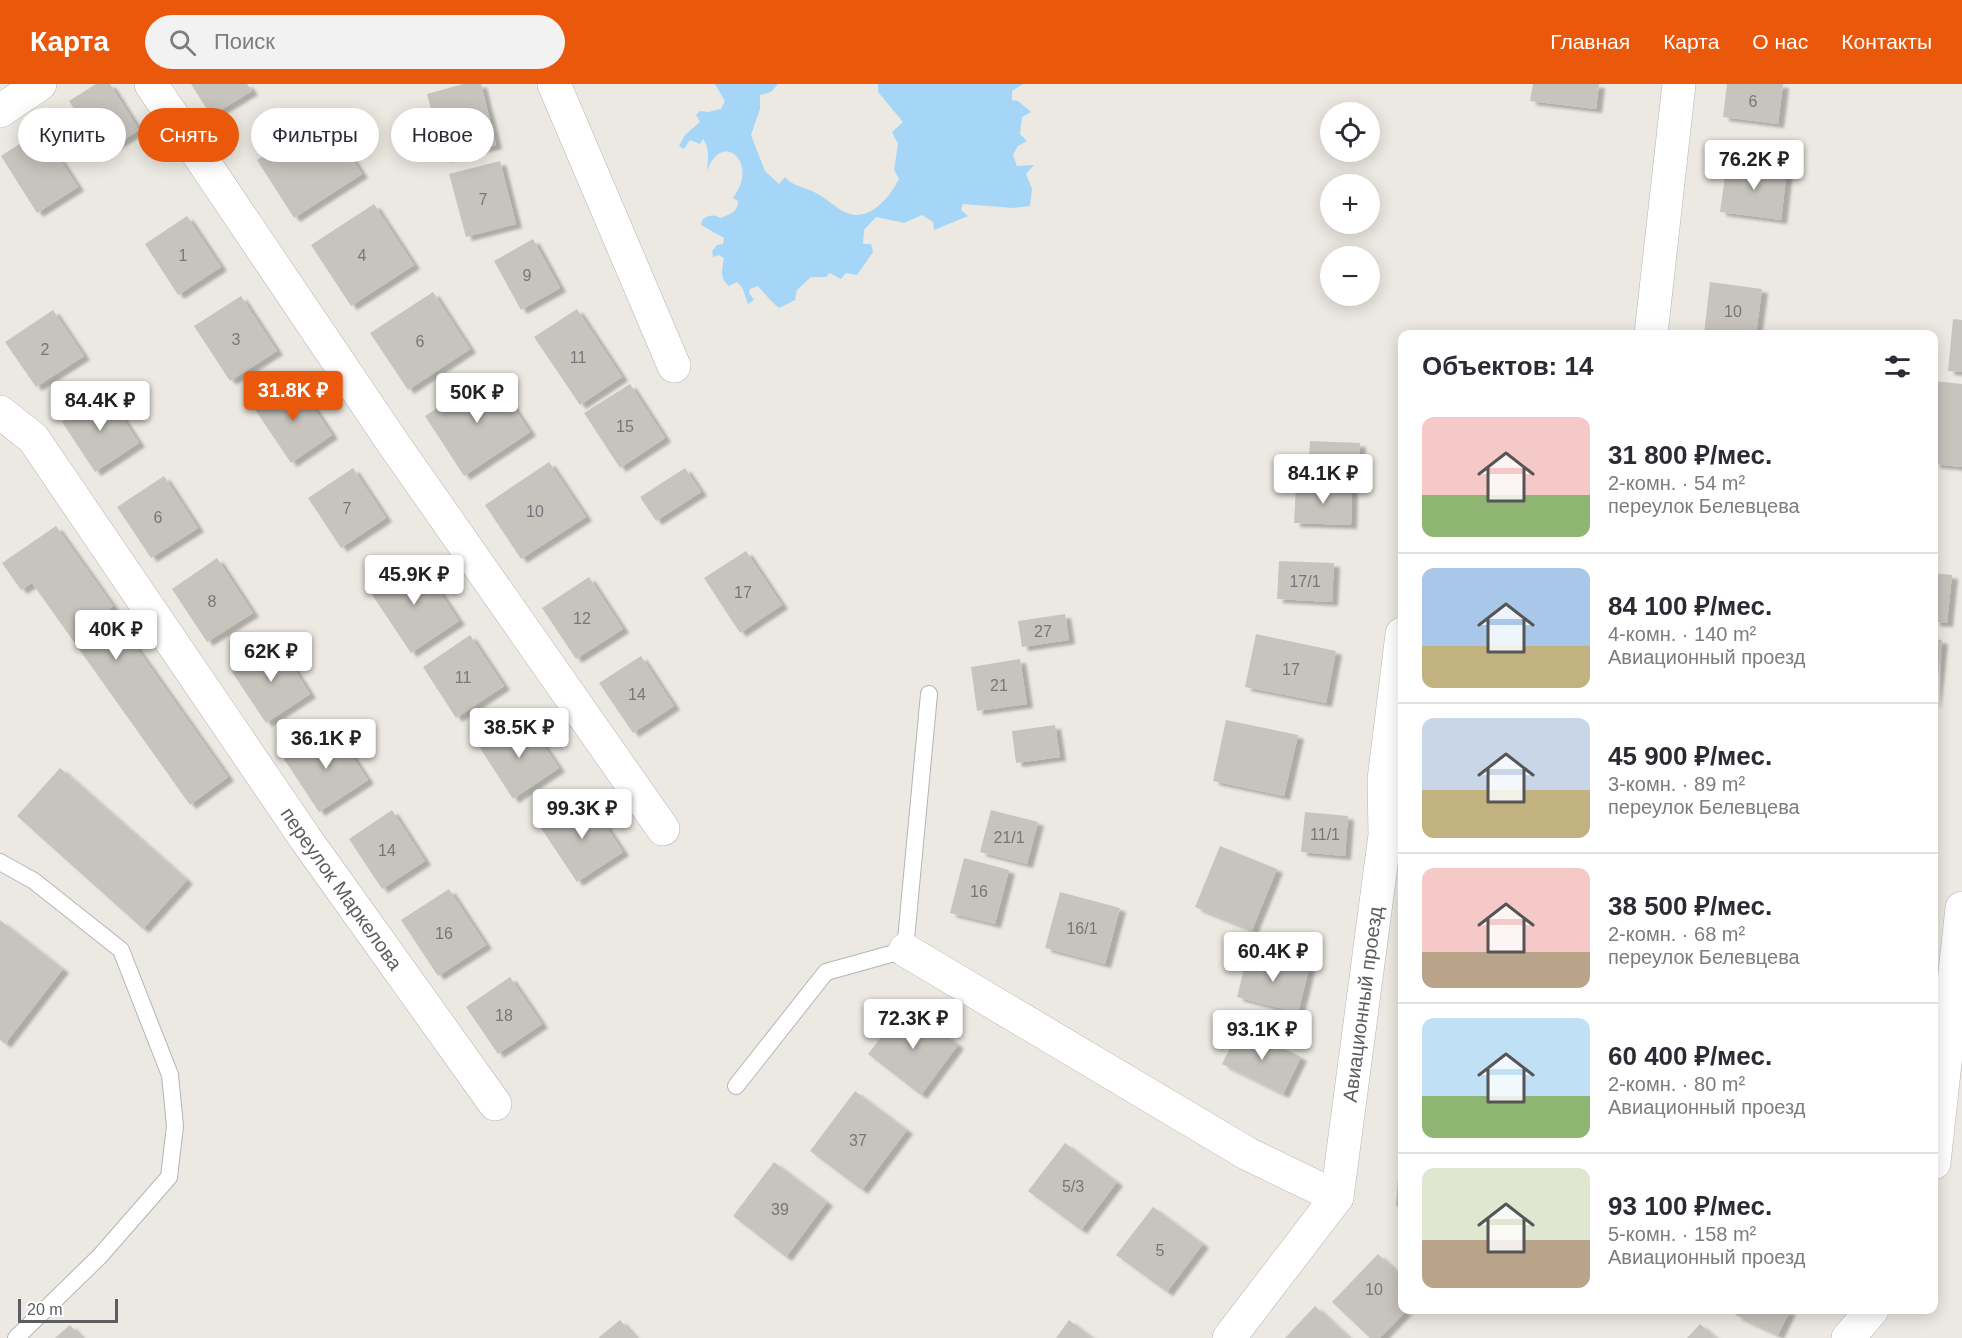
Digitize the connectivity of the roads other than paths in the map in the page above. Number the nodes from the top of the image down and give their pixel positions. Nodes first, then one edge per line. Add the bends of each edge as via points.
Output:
1 (40, 84) edge
2 (151, 84) edge
3 (554, 84) edge
4 (1678, 84) edge
5 (0, 111) edge
6 (1651, 330) edge
7 (674, 366) dead end
8 (0, 412) edge
9 (1398, 666) edge
10 (929, 694) dead end
11 (663, 829) dead end
12 (1394, 836) edge
13 (0, 862) edge
14 (1938, 906) edge
15 (1962, 909) edge
16 (904, 950) junction
17 (736, 1086) dead end
18 (495, 1104) dead end
19 (1938, 1127) edge
20 (1337, 1197) junction
21 (1869, 1314) edge
22 (16, 1338) edge
23 (1229, 1338) edge
24 (1848, 1338) edge

1 - 5 street
2 - 11 street via 393,443
3 - 7 street
4 - 6 street
8 - 18 street, переулок Маркелова via 33,438 305,838
9 - 12 street, Авиационный проезд via 1384,780
10 - 16 lane
12 - 20 street, Авиационный проезд
13 - 22 lane via 34,881 121,950 170,1075 176,1126 169,1177 100,1256
14 - 15 street
15 - 19 street
16 - 17 lane via 826,972
16 - 20 street via 1248,1154
20 - 23 street, Авиационный проезд
21 - 24 street

